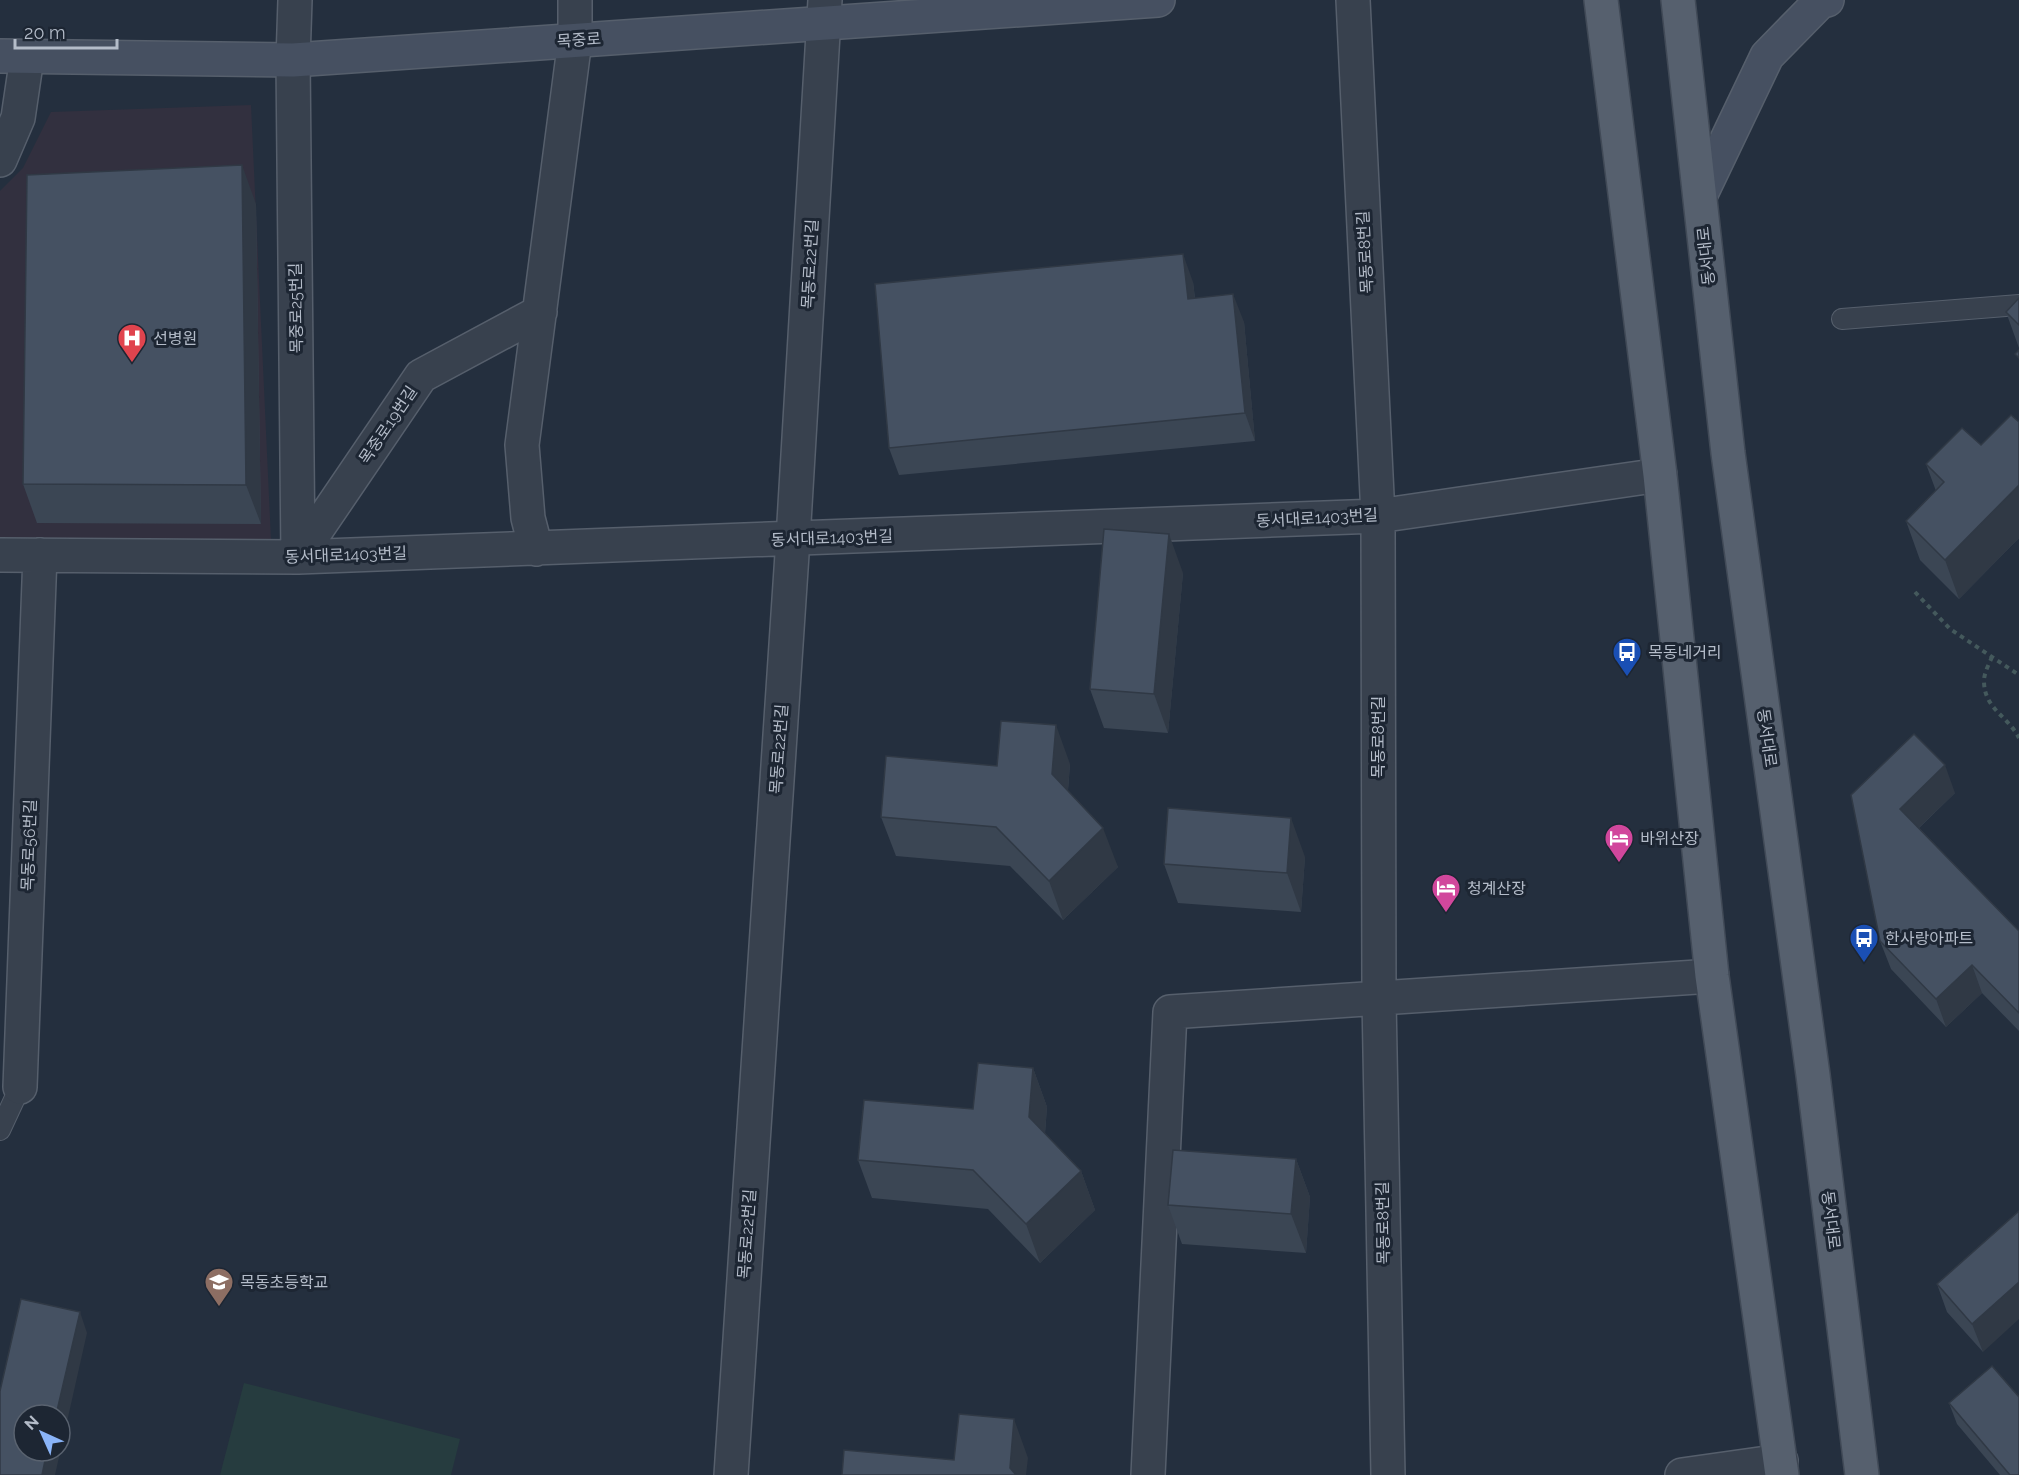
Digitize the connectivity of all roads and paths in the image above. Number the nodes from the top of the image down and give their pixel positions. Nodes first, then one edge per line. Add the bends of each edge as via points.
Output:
1 (295, 0) edge
2 (575, 0) edge
3 (1158, 0) edge
4 (1353, 0) edge
5 (1601, 0) edge
6 (1678, 0) edge
7 (1827, 0) edge
8 (1095, 2) edge
9 (825, 12) edge
10 (575, 40) junction
11 (14, 57) edge
12 (293, 60) junction
13 (0, 160) edge
14 (1700, 196) junction
15 (2019, 305) edge
16 (540, 312) junction
17 (1842, 319) dead end
18 (1660, 475) junction
19 (1378, 516) junction
20 (793, 539) junction
21 (536, 549) junction
22 (0, 555) edge
23 (40, 555) junction
24 (298, 557) junction
25 (1915, 592) dead end
26 (1992, 657) junction
27 (2019, 675) edge
28 (2019, 738) edge
29 (14, 902) edge
30 (1712, 976) junction
31 (1379, 999) junction
32 (20, 1087) joint
33 (0, 1130) edge
34 (1782, 1468) edge
35 (731, 1475) edge
36 (1148, 1475) edge
37 (1388, 1475) edge
38 (1682, 1475) edge
39 (1862, 1475) edge

1 - 12 street, 목중로25번길
2 - 10 street
3 - 8 street, 목중로
4 - 19 street, 목동로8번길
5 - 18 main road
6 - 14 main road, 동서대로
7 - 14 street via 1820,2 1767,56
8 - 9 street, 목중로
9 - 10 street, 목중로
9 - 20 street, 목동로22번길
10 - 12 street, 목중로
10 - 16 street
11 - 12 street, 목중로
11 - 13 street via 18,118
12 - 24 street, 목중로25번길
14 - 39 main road, 동서대로 via 1728,453 1813,1075
15 - 17 lane
16 - 21 street via 522,445 528,518
16 - 24 street, 목중로19번길 via 421,375
18 - 19 street, 동서대로1403번길
18 - 30 main road
19 - 20 street, 동서대로1403번길
19 - 31 street, 목동로8번길
20 - 21 street, 동서대로1403번길
20 - 35 street, 목동로22번길
21 - 24 street, 동서대로1403번길
22 - 23 street, 동서대로1403번길
23 - 24 street, 동서대로1403번길
23 - 29 street, 목동로56번길
25 - 26 path via 1950,629
26 - 27 path
26 - 28 path via 1984,679 1989,703
29 - 32 street, 목동로56번길
30 - 31 street
30 - 34 main road
31 - 36 street via 1170,1012
31 - 37 street, 목동로8번길
32 - 33 lane, 목동로56번길
34 - 38 street

